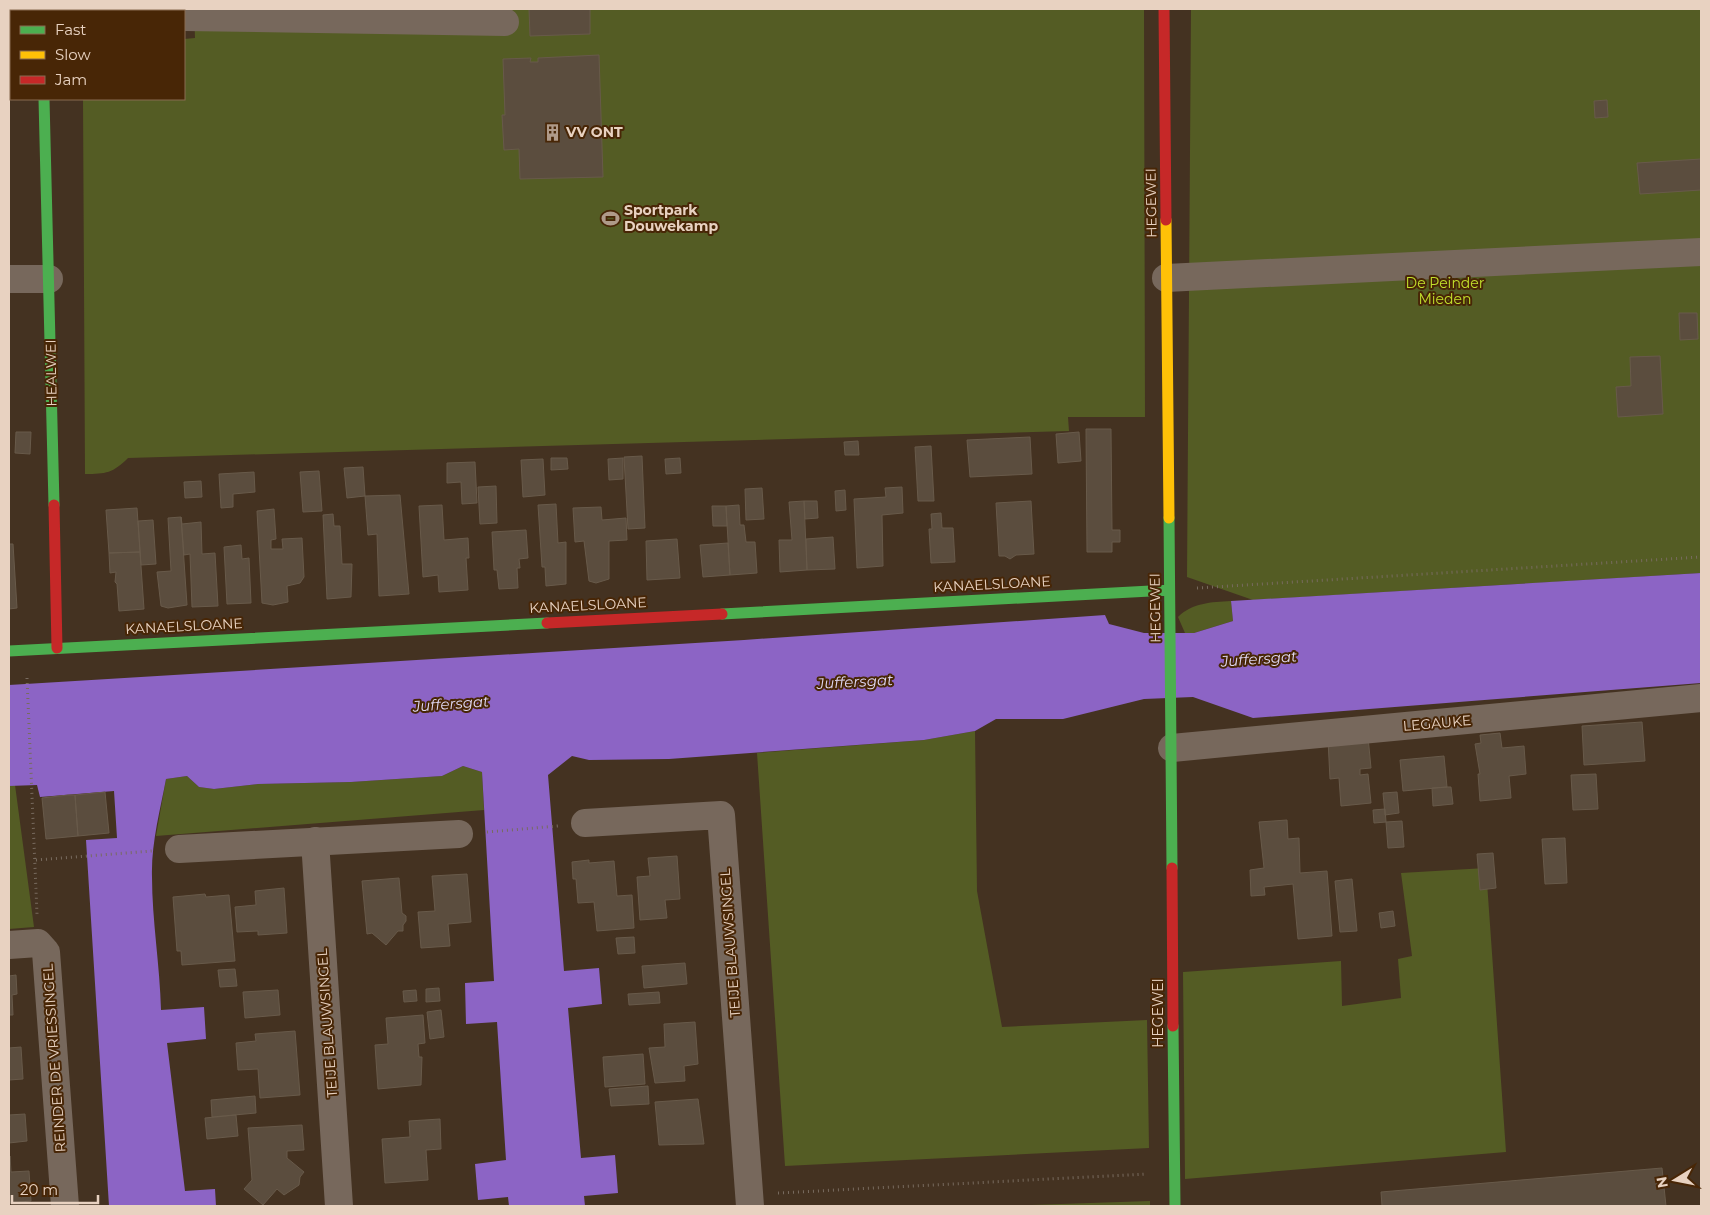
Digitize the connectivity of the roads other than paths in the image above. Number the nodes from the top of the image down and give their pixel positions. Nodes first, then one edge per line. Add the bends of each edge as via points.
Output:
1 (1164, 9) edge
2 (185, 17) edge
3 (505, 22) dead end
4 (44, 100) edge
5 (1701, 252) edge
6 (1166, 278) junction
7 (9, 279) edge
8 (49, 279) junction
9 (1169, 590) junction
10 (57, 648) junction
11 (9, 651) edge
12 (1701, 698) edge
13 (1172, 748) junction
14 (585, 823) road end
15 (459, 834) road end
16 (315, 840) junction
17 (180, 849) road end
18 (9, 945) edge
19 (750, 1200) edge
20 (65, 1206) edge
21 (339, 1206) edge
22 (1175, 1206) edge

1 - 6 street, HEGEWEI
2 - 3 street
4 - 8 street, HEALWEI
5 - 6 street
6 - 9 street, HEGEWEI
7 - 8 street
8 - 10 street, HEALWEI
9 - 10 street, KANAELSLOANE
9 - 13 street, HEGEWEI
10 - 11 street, KANAELSLOANE
12 - 13 street, LEGAUKE
13 - 22 street, HEGEWEI
14 - 19 street, TEIJE BLAUWSINGEL via 721,815
15 - 16 street
16 - 17 street
16 - 21 street, TEIJE BLAUWSINGEL
18 - 20 street, REINDER DE VRIESSINGEL via 38,943 46,952

